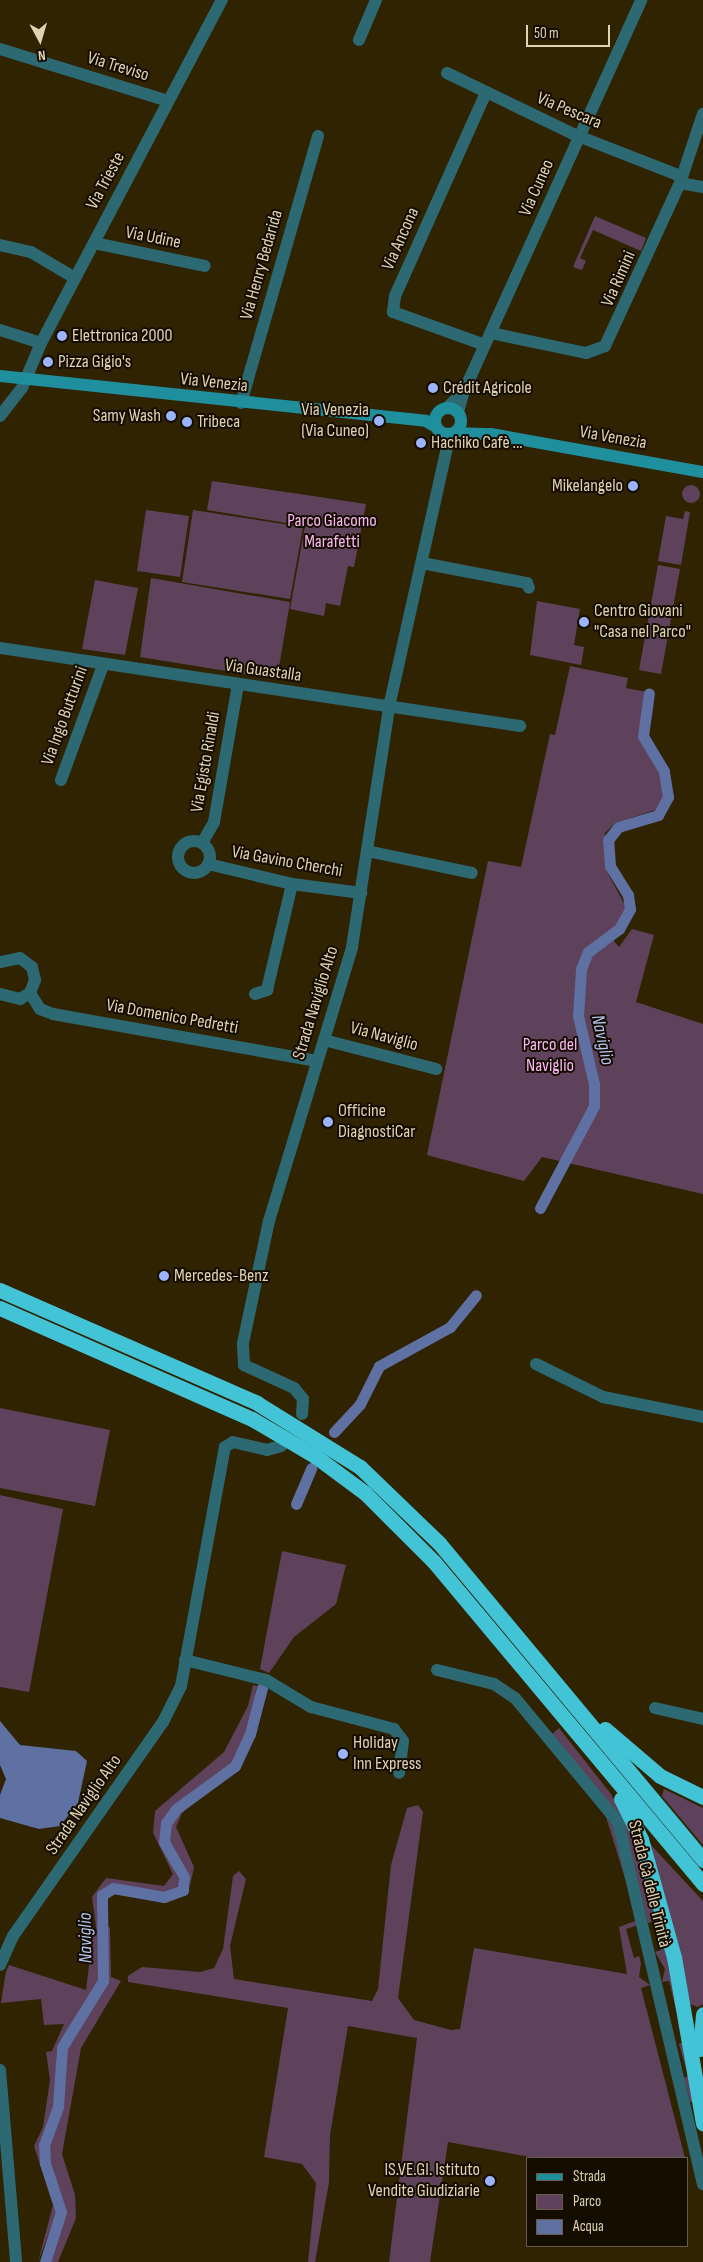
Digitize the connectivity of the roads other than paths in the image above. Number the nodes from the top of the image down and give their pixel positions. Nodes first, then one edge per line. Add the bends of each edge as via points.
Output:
1 (222, 0) edge
2 (376, 0) edge
3 (641, 0) edge
4 (358, 40) dead end
5 (0, 49) edge
6 (447, 73) dead end
7 (486, 93) junction
8 (168, 101) junction
9 (703, 114) edge
10 (318, 136) dead end
11 (580, 136) junction
12 (680, 179) junction
13 (703, 187) edge
14 (94, 243) junction
15 (0, 245) edge
16 (205, 266) dead end
17 (75, 278) junction
18 (0, 330) edge
19 (488, 339) junction
20 (40, 344) junction
21 (0, 376) edge
22 (25, 380) junction
23 (241, 404) junction
24 (455, 412) junction
25 (0, 416) edge
26 (434, 424) junction
27 (453, 433) junction
28 (486, 433) junction
29 (447, 447) junction
30 (703, 472) edge
31 (422, 563) junction
32 (529, 588) dead end
33 (0, 648) edge
34 (103, 665) junction
35 (238, 685) junction
36 (389, 707) junction
37 (520, 726) dead end
38 (61, 780) dead end
39 (202, 843) junction
40 (367, 851) junction
41 (208, 864) junction
42 (472, 873) dead end
43 (292, 884) junction
44 (361, 893) junction
45 (0, 962) edge
46 (30, 992) junction
47 (0, 994) edge
48 (255, 994) dead end
49 (324, 1040) junction
50 (317, 1061) junction
51 (436, 1069) dead end
52 (0, 1290) edge
53 (0, 1308) edge
54 (536, 1364) dead end
55 (302, 1414) dead end
56 (703, 1417) edge
57 (280, 1446) dead end
58 (524, 1645) junction
59 (185, 1660) junction
60 (437, 1670) dead end
61 (655, 1708) dead end
62 (559, 1712) junction
63 (703, 1719) edge
64 (399, 1773) dead end
65 (703, 1797) edge
66 (703, 1860) edge
67 (703, 1884) edge
68 (0, 1965) edge
69 (703, 2014) edge
70 (703, 2062) edge
71 (0, 2070) edge
72 (703, 2123) edge
73 (701, 2165) edge
74 (5, 2174) edge
75 (703, 2184) edge
76 (16, 2262) edge

1 - 8 street, Via Trieste
2 - 4 street
3 - 11 street, Via Cuneo
5 - 8 street, Via Treviso
6 - 7 street, Via Pescara
7 - 11 street, Via Pescara
7 - 19 street, Via Ancona via 395,296 393,312
8 - 14 street, Via Trieste
9 - 12 street, Via Rimini
10 - 23 street, Via Henry Bedarida
11 - 12 street, Via Pescara
11 - 19 street, Via Cuneo
12 - 13 street, Via Pescara
12 - 19 street, Via Rimini via 605,346 586,353
14 - 16 street, Via Udine
14 - 17 street, Via Trieste
15 - 17 street via 31,252
17 - 20 street, Via Trieste
18 - 20 street
19 - 24 street, Via Cuneo
20 - 22 street, Via Trieste
21 - 22 street, Via Venezia
22 - 23 street, Via Venezia
22 - 25 street, Via Trieste
23 - 26 street, Via Venezia
24 - 26 street
24 - 27 street
24 - 28 street, Via Venezia
26 - 27 street, Via Venezia
26 - 29 street
27 - 28 street, Via Venezia
27 - 29 street, Strada Naviglio Alto
28 - 30 street, Via Venezia
29 - 31 street, Strada Naviglio Alto
31 - 32 street via 527,583
31 - 36 street, Strada Naviglio Alto
33 - 34 street, Via Guastalla
34 - 35 street, Via Guastalla
34 - 38 street, Via Ingo Butturini
35 - 36 street, Via Guastalla
35 - 39 street, Via Egisto Rinaldi via 214,822
36 - 37 street, Via Guastalla
36 - 40 street, Strada Naviglio Alto
39 - 41 street via 209,854
39 - 41 street via 182,846 178,861 191,872
40 - 42 street
40 - 44 street, Strada Naviglio Alto
41 - 43 street, Via Gavino Cherchi
43 - 44 street, Via Gavino Cherchi
43 - 48 street via 267,990
44 - 49 street, Strada Naviglio Alto via 352,947
45 - 46 street via 14,957 27,962 35,980
46 - 47 street via 12,1000
46 - 50 street, Via Domenico Pedretti via 40,1009 54,1014
49 - 50 street, Strada Naviglio Alto
49 - 51 street, Via Naviglio
50 - 55 street, Strada Naviglio Alto via 268,1222 242,1354 248,1369 297,1390 303,1399
52 - 58 highway via 246,1398 331,1446 422,1524
53 - 62 highway via 241,1413 330,1466 418,1543
54 - 56 street via 603,1397
57 - 59 street, Strada Naviglio Alto via 267,1450 233,1442 224,1450
58 - 65 highway via 616,1740 660,1776
58 - 66 highway
59 - 64 street via 266,1680 311,1707 394,1729 403,1741
59 - 68 street, Strada Naviglio Alto via 181,1686 163,1722 13,1936
60 - 73 street, Strada Cà delle Trinità via 494,1684 515,1698 618,1822
61 - 63 street
62 - 67 highway
62 - 72 highway via 622,1802 641,1839 680,1984
69 - 70 highway via 699,2033
71 - 74 street
73 - 75 street, Strada Cà delle Trinità
74 - 76 street

